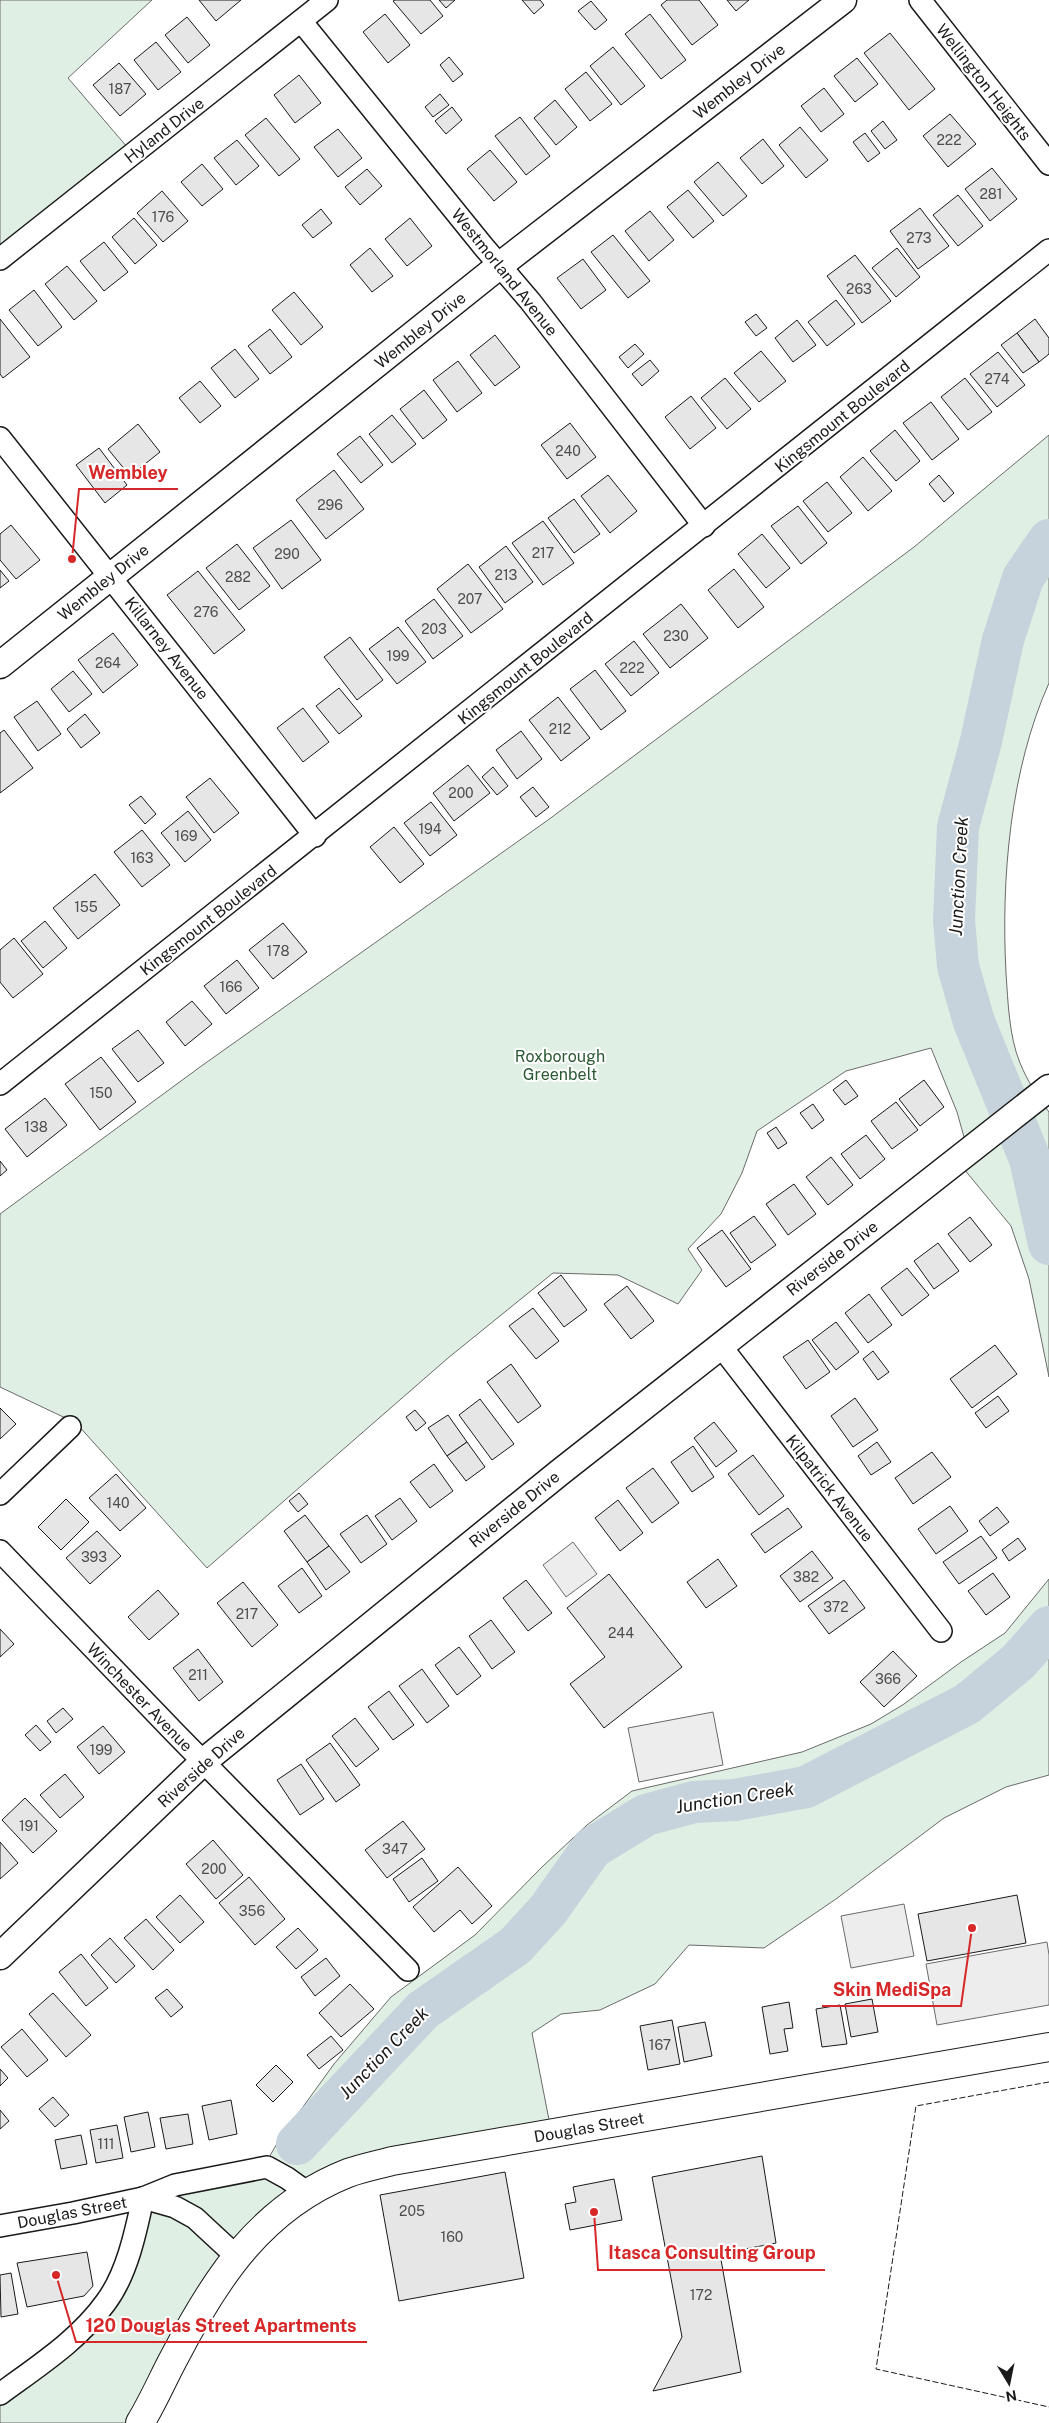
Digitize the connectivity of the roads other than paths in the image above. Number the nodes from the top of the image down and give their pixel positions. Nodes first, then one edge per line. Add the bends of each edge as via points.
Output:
1 (327, 0) edge
2 (843, 0) edge
3 (920, 0) edge
4 (302, 21) junction
5 (1049, 164) edge
6 (1049, 250) edge
7 (0, 259) edge
8 (499, 266) junction
9 (0, 438) edge
10 (704, 526) junction
11 (111, 576) junction
12 (0, 665) edge
13 (314, 836) junction
14 (0, 1084) edge
15 (1046, 1090) edge
16 (720, 1345) junction
17 (70, 1427) dead end
18 (0, 1494) edge
19 (0, 1551) edge
20 (941, 1631) dead end
21 (203, 1762) junction
22 (0, 1956) edge
23 (408, 1970) dead end
24 (1049, 2047) edge
25 (308, 2194) junction
26 (143, 2198) junction
27 (0, 2226) edge
28 (236, 2256) junction
29 (0, 2394) edge
30 (140, 2423) edge

1 - 4 street, Hyland Drive
2 - 8 street, Wembley Drive
3 - 5 street, Wellington Heights
4 - 7 street, Hyland Drive
4 - 8 street, Westmorland Avenue
6 - 10 street, Kingsmount Boulevard
8 - 10 street, Westmorland Avenue via 530,300
8 - 11 street, Wembley Drive
9 - 11 street, Killarney Avenue
10 - 13 street, Kingsmount Boulevard
11 - 12 street, Wembley Drive
11 - 13 street, Killarney Avenue
13 - 14 street, Kingsmount Boulevard
15 - 16 street, Riverside Drive
16 - 20 street, Kilpatrick Avenue
16 - 21 street, Riverside Drive
17 - 18 street
19 - 21 street, Winchester Avenue
21 - 22 street, Riverside Drive
21 - 23 street, Winchester Avenue
24 - 25 main road, Douglas Street via 392,2160 348,2173
25 - 26 street, Douglas Street via 267,2167 175,2185
25 - 28 main road via 259,2230
26 - 27 street, Douglas Street
26 - 28 street, Douglas Street via 175,2207 195,2218
26 - 29 street via 127,2259 108,2300 85,2328
28 - 30 main road via 203,2304

